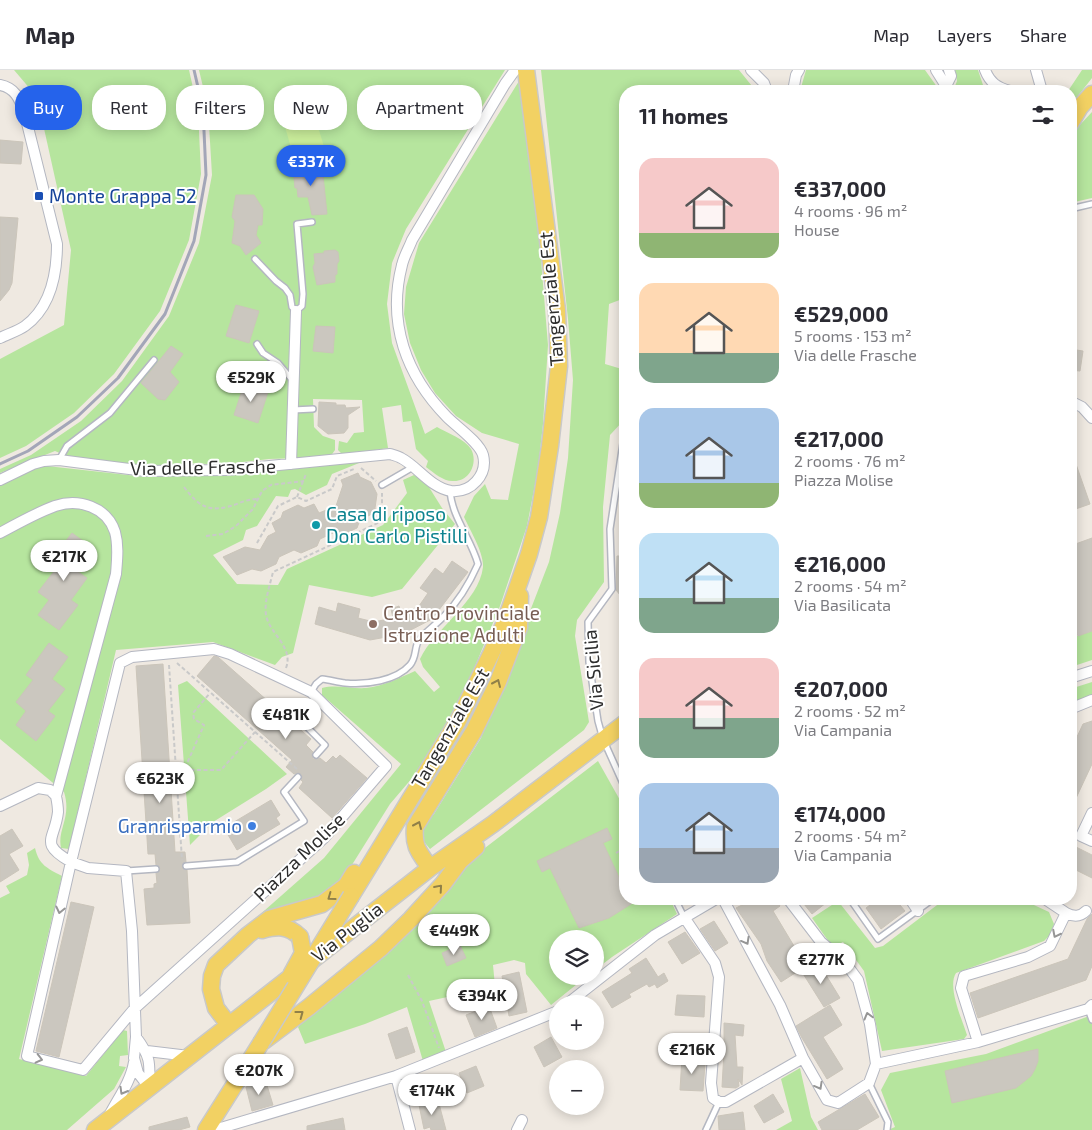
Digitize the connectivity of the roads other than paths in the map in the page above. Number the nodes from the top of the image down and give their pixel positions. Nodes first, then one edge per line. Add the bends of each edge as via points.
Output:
1 (504, 70) edge
2 (514, 70) edge
3 (526, 70) edge
4 (751, 70) edge
5 (799, 70) edge
6 (936, 70) edge
7 (949, 70) edge
8 (985, 70) edge
9 (1036, 70) edge
10 (505, 84) junction
11 (0, 85) edge
12 (765, 85) edge
13 (795, 85) edge
14 (945, 85) edge
15 (948, 85) edge
16 (995, 85) edge
17 (1040, 85) edge
18 (1092, 94) edge
19 (1077, 112) edge
20 (1092, 204) edge
21 (1077, 207) edge
22 (312, 222) dead end
23 (255, 259) dead end
24 (296, 311) junction
25 (0, 338) edge
26 (257, 344) dead end
27 (154, 360) dead end
28 (294, 382) junction
29 (1077, 404) edge
30 (313, 409) dead end
31 (293, 410) junction
32 (1092, 418) edge
33 (59, 460) junction
34 (291, 464) junction
35 (413, 466) junction
36 (619, 470) edge
37 (0, 480) edge
38 (382, 485) road end
39 (450, 491) junction
40 (0, 533) edge
41 (520, 582) junction
42 (1092, 671) edge
43 (1077, 676) edge
44 (314, 695) junction
45 (1092, 700) edge
46 (1077, 706) edge
47 (619, 727) edge
48 (603, 739) junction
49 (316, 755) dead end
50 (299, 775) road end
51 (619, 775) edge
52 (414, 790) junction
53 (56, 796) junction
54 (0, 806) edge
55 (1092, 813) edge
56 (493, 824) junction
57 (1092, 841) edge
58 (71, 862) junction
59 (185, 866) road end
60 (430, 868) junction
61 (156, 869) dead end
62 (126, 871) junction
63 (678, 905) edge
64 (705, 905) edge
65 (726, 905) edge
66 (793, 905) edge
67 (854, 905) edge
68 (914, 905) edge
69 (926, 905) edge
70 (1054, 905) edge
71 (1086, 910) dead end
72 (918, 911) junction
73 (1066, 913) junction
74 (684, 917) junction
75 (248, 934) junction
76 (578, 995) edge
77 (1090, 1007) edge
78 (134, 1009) junction
79 (549, 1015) edge
80 (1092, 1020) edge
81 (229, 1025) junction
82 (136, 1037) junction
83 (978, 1042) junction
84 (261, 1043) junction
85 (147, 1051) junction
86 (189, 1056) junction
87 (134, 1058) junction
88 (803, 1058) junction
89 (876, 1064) junction
90 (396, 1076) junction
91 (869, 1083) junction
92 (149, 1087) junction
93 (719, 1102) junction
94 (522, 1120) dead end
95 (100, 1126) edge
96 (216, 1130) edge
97 (410, 1130) edge
98 (517, 1130) edge
99 (706, 1130) edge
100 (887, 1130) edge

1 - 10 street
2 - 10 street
3 - 41 main road, Tangenziale Est via 556,310 559,366 538,517
4 - 12 street
5 - 13 street
6 - 14 street
7 - 15 street
8 - 16 street
9 - 17 street
10 - 39 street via 412,240 402,264 398,292 400,339 410,364 423,388 483,454 482,474 475,483 462,490
11 - 25 street via 18,95 24,111 57,244 55,280 38,313 25,326
18 - 19 main road
20 - 21 lane
22 - 24 lane via 297,224 303,294 302,306
23 - 24 lane via 285,288
24 - 28 street, Via delle Frasche
26 - 28 lane
27 - 33 lane via 110,413 67,446
28 - 31 street, Via delle Frasche
29 - 32 street
30 - 31 lane
31 - 34 street, Via delle Frasche
33 - 34 street, Via delle Frasche via 145,472 228,470
33 - 37 street, Via delle Frasche via 33,464
34 - 35 street, Via delle Frasche via 390,454
35 - 38 lane
35 - 39 street, Via delle Frasche
36 - 48 lane, Via Sicilia via 610,529 612,589 588,622 589,662
39 - 44 lane via 451,505 478,564 473,576 446,614 418,641 410,665 381,681 344,683 322,680 316,684
40 - 53 street via 58,505 78,502 94,507 108,518 115,532 118,550 116,574
41 - 52 main road, Tangenziale Est via 491,654 458,721
60 -> 41 main road via 414,840 415,827 474,731 498,682 519,627
42 - 43 street
44 - 49 lane via 308,728 325,745
44 - 58 street, Piazza Molise via 214,649 132,657 120,663
44 - 78 street, Piazza Molise via 386,766 324,838
45 - 46 street
47 - 48 main road, Via Puglia
48 - 51 lane
48 - 56 main road, Via Puglia
50 - 59 lane, Piazza Molise via 284,792 304,821 237,862
52 -> 75 main road via 382,830 346,886 322,904 269,919
52 - 84 main road, Tangenziale Est, bridge
53 - 54 street via 50,790 38,788
53 - 58 street via 58,812 49,840 53,850
55 - 57 street via 1081,836
56 - 60 main road, Via Puglia
84 -> 56 main road via 381,948 443,884 460,861 484,841
58 - 62 street via 88,868
58 -> 78 street, Piazza Molise via 27,1056 83,1070
60 - 81 main road, Via Puglia
61 - 62 lane
62 - 78 street via 132,931
63 - 74 lane
64 - 74 street
65 -> 88 street via 780,1005
89 -> 66 street via 870,1024 858,980 844,961 821,942
67 - 72 lane via 878,939
68 - 72 street
69 - 72 lane
70 - 73 street
71 - 73 street via 1081,915
73 -> 83 street via 1050,946 1028,957 964,976 961,988
74 - 76 street via 655,935
74 - 93 street via 715,963 719,977 711,1083 713,1098
75 - 81 main road via 216,965 212,976 211,989 216,1008
75 - 84 main road, bridge via 281,926 290,929 300,937 302,953
77 - 80 lane
77 - 83 street
78 - 82 street
79 - 90 street
81 - 86 main road, Via Puglia
82 - 85 street
82 - 87 street
83 - 89 street
84 - 96 main road, Tangenziale Est
85 - 86 street
85 - 92 street
86 - 92 main road, Via Puglia
87 - 92 street via 138,1073
87 -> 95 street via 128,1083
88 -> 91 street via 827,1100 838,1104
88 - 93 street via 726,1102
89 - 91 street
90 - 96 street
90 - 97 street
91 - 100 lane via 888,1122
92 - 95 main road, Via Puglia
93 - 99 lane
94 - 98 street

